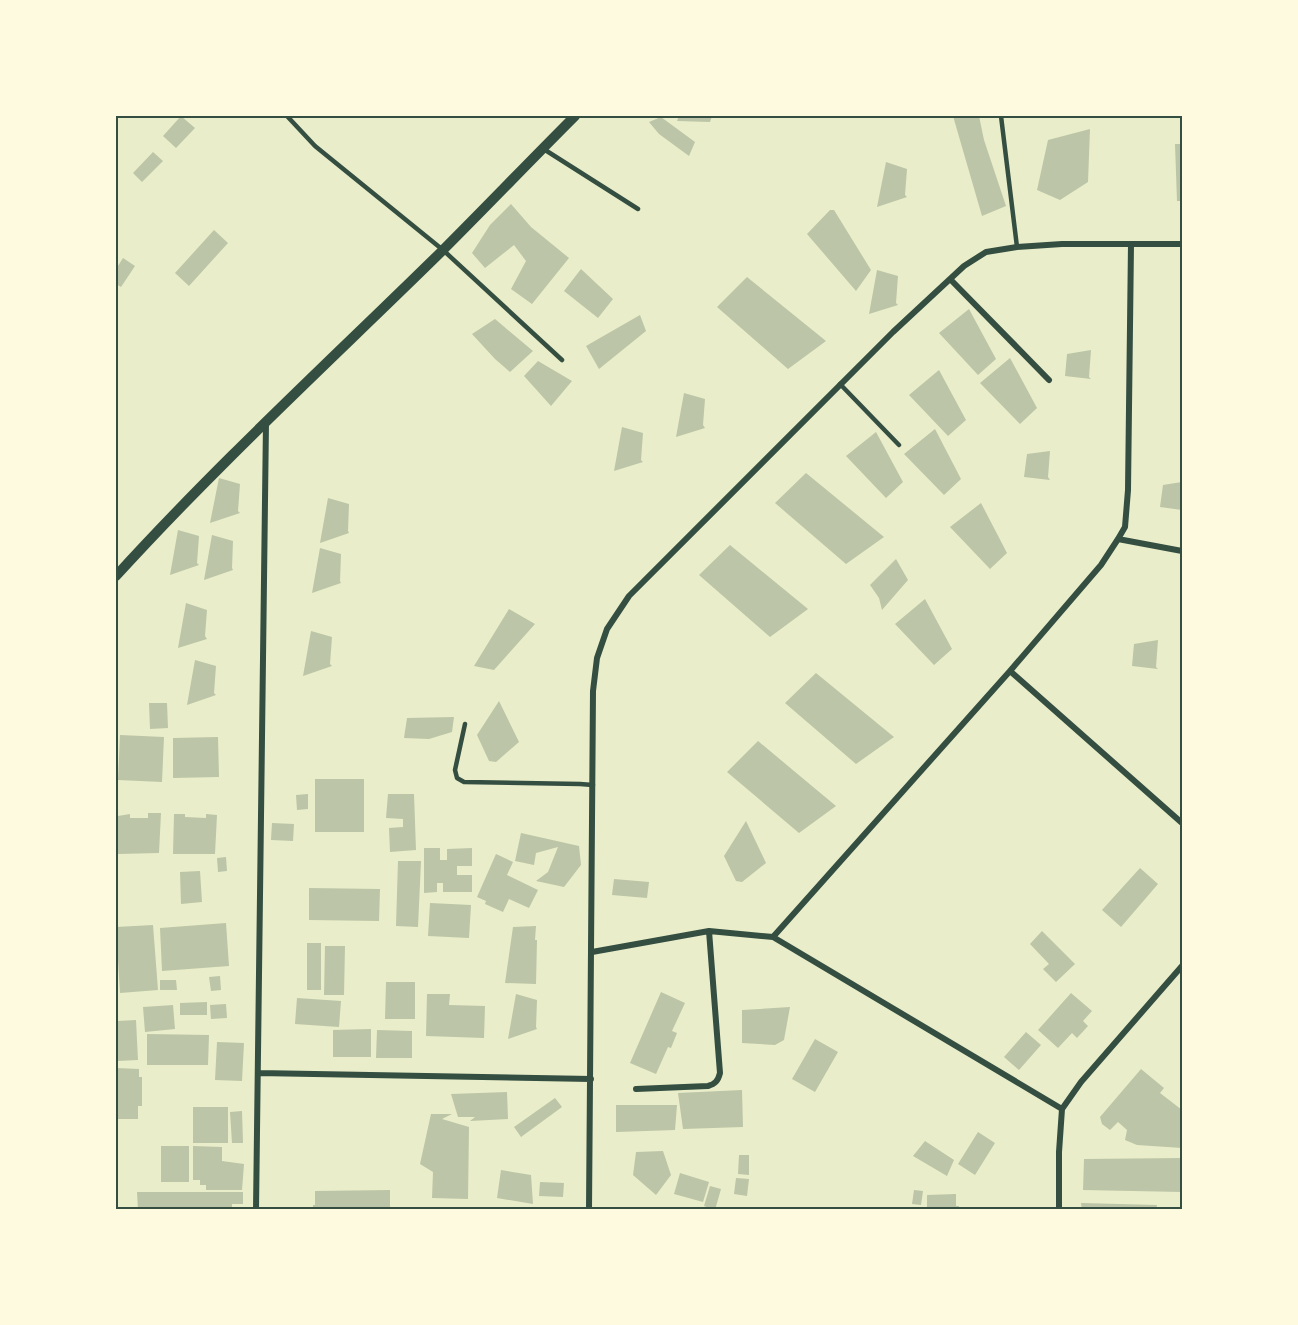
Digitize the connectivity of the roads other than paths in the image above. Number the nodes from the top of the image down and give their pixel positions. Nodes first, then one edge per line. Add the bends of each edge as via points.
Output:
1 (287, 116) edge
2 (575, 116) edge
3 (1001, 116) edge
4 (542, 148) junction
5 (638, 209) dead end
6 (1131, 244) junction
7 (1182, 244) edge
8 (1017, 247) junction
9 (443, 250) junction
10 (950, 279) junction
11 (562, 360) dead end
12 (1049, 380) dead end
13 (840, 384) junction
14 (266, 422) junction
15 (899, 445) dead end
16 (1118, 539) junction
17 (1182, 551) edge
18 (116, 576) edge
19 (1010, 671) junction
20 (465, 724) dead end
21 (592, 785) junction
22 (1182, 823) edge
23 (709, 931) junction
24 (772, 937) junction
25 (592, 952) junction
26 (1182, 966) edge
27 (258, 1073) junction
28 (591, 1079) junction
29 (636, 1089) dead end
30 (1062, 1109) junction
31 (256, 1209) edge
32 (589, 1209) edge
33 (1059, 1209) edge

1 - 9 lane via 315,146
2 - 4 street
3 - 8 lane
4 - 5 lane
4 - 9 street
6 - 7 street
6 - 8 street
6 - 16 street via 1128,490 1125,526
8 - 10 street via 986,252
9 - 11 lane
9 - 14 street
10 - 12 street
10 - 13 street
13 - 15 lane
13 - 21 street via 629,596 607,629 597,658 593,691
14 - 18 street
14 - 27 street
16 - 17 street
16 - 19 street via 1101,565
19 - 22 street
19 - 24 street
20 - 21 lane via 455,770 457,778 464,782
21 - 25 street
23 - 24 street
23 - 25 street
23 - 29 street via 718,1079 708,1086
24 - 30 street
25 - 28 street
26 - 30 street
27 - 28 street
27 - 31 street
28 - 32 street
30 - 33 street

